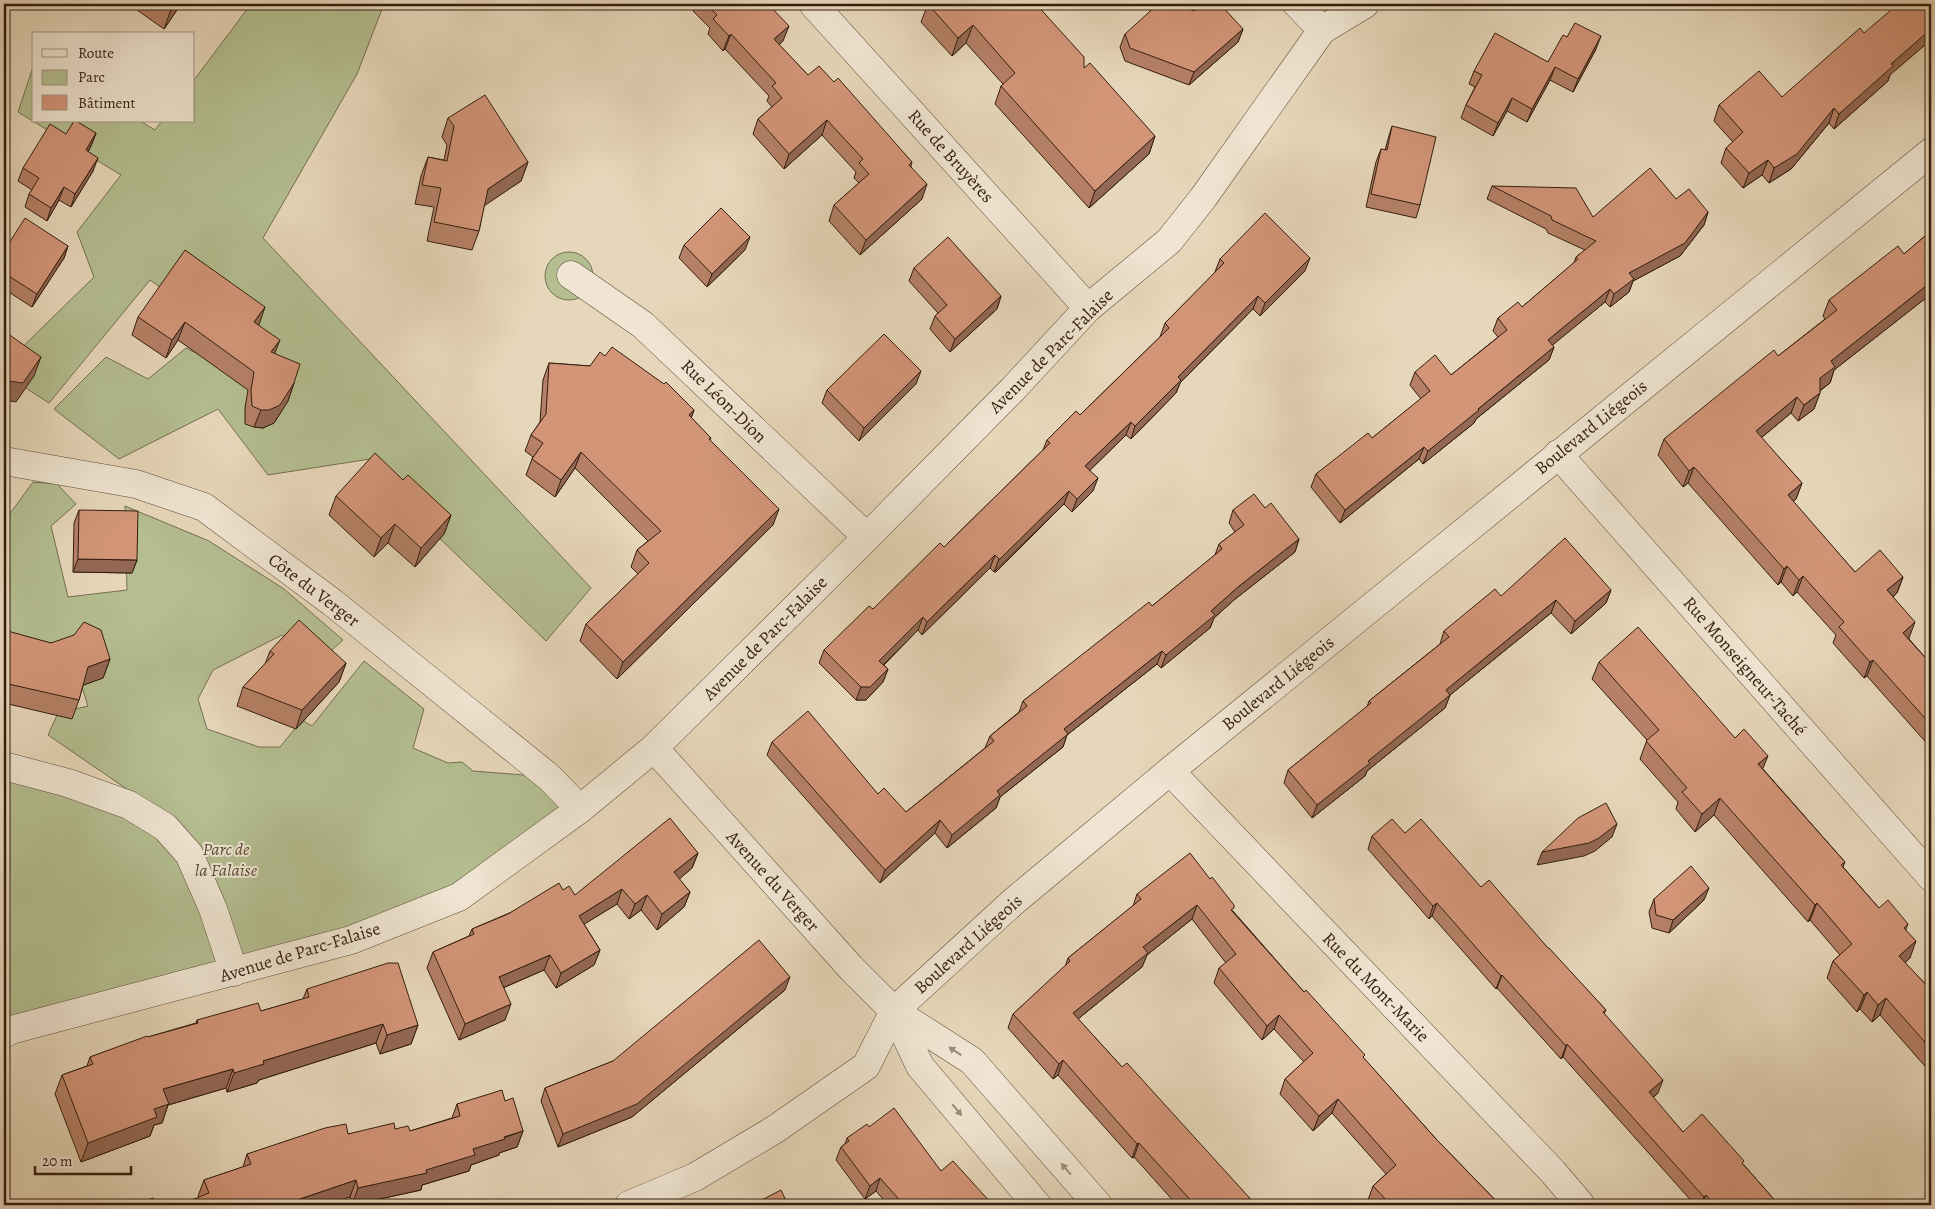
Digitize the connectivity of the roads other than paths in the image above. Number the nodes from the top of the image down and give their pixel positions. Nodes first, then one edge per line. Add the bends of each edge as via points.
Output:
1 (813, 4) edge
2 (1297, 4) edge
3 (1365, 4) edge
4 (1322, 30) junction
5 (1931, 152) edge
6 (571, 275) dead end
7 (1088, 308) junction
8 (1558, 454) junction
9 (4, 461) edge
10 (867, 538) junction
11 (654, 748) junction
12 (4, 766) edge
13 (1170, 771) junction
14 (580, 809) junction
15 (1931, 877) edge
16 (234, 972) junction
17 (894, 1011) junction
18 (4, 1034) edge
19 (629, 1205) edge
20 (1037, 1205) edge
21 (1098, 1205) edge
22 (1581, 1205) edge

1 - 7 street, Rue de Bruyères
2 - 4 street
3 - 4 street, Avenue de Parc-Falaise
4 - 7 street, Avenue de Parc-Falaise via 1169,241
5 - 8 street, Boulevard Liégeois
6 - 10 street, Rue Léon-Dion via 644,325
7 - 10 street, Avenue de Parc-Falaise
8 - 13 street, Boulevard Liégeois
8 - 15 street, Rue Monseigneur-Taché
9 - 14 street, Côte du Verger via 136,484 204,507 349,615 549,777
10 - 11 street, Avenue de Parc-Falaise
11 - 14 street, Avenue de Parc-Falaise
11 - 17 street, Avenue du Verger
12 - 16 street via 68,783 129,805 165,826 189,854 213,909
13 - 17 street, Boulevard Liégeois via 1013,902
13 - 22 street, Rue du Mont-Marie
14 - 16 street, Avenue de Parc-Falaise via 459,897 351,940
16 - 18 street, Avenue de Parc-Falaise
17 - 19 street, Boulevard Liégeois via 866,1066 774,1130 695,1177
17 -> 20 street, Avenue du Verger via 920,1066
21 -> 17 street, Avenue du Verger via 972,1061

